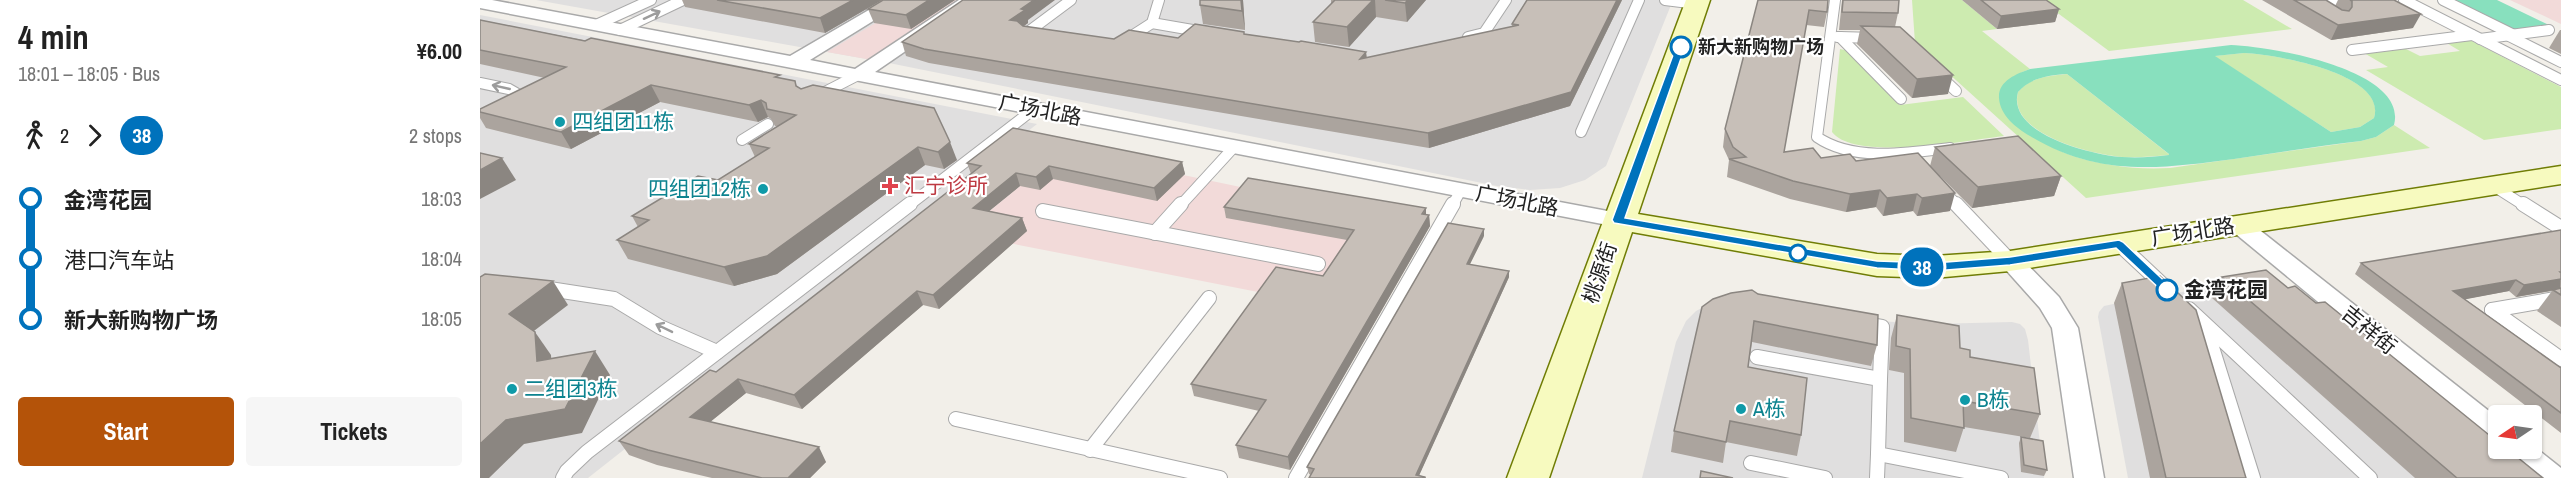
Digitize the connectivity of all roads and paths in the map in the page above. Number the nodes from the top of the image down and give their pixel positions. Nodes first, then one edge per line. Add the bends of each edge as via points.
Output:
1 (651, 0) edge
2 (683, 0) edge
3 (898, 0) edge
4 (971, 0) edge
5 (1071, 0) edge
6 (1159, 0) edge
7 (1506, 0) edge
8 (1640, 0) edge
9 (1665, 0) edge
10 (1835, 0) edge
11 (2340, 0) edge
12 (2404, 0) edge
13 (2443, 0) edge
14 (1697, 2) edge
15 (480, 3) edge
16 (2330, 14) edge
17 (1152, 23) junction
18 (596, 25) junction
19 (620, 30) junction
20 (2549, 30) dead end
21 (1211, 33) edge
22 (1051, 35) edge
23 (2511, 35) junction
24 (1835, 37) junction
25 (2476, 37) junction
26 (1887, 38) edge
27 (1461, 39) edge
28 (1118, 44) edge
29 (2352, 50) dead end
30 (2561, 62) edge
31 (792, 63) junction
32 (1932, 68) edge
33 (858, 75) junction
34 (2561, 80) edge
35 (480, 83) edge
36 (1956, 90) dead end
37 (809, 99) edge
38 (1901, 99) dead end
39 (1034, 109) junction
40 (496, 111) edge
41 (768, 124) edge
42 (1581, 132) dead end
43 (742, 140) dead end
44 (1964, 146) edge
45 (1234, 147) junction
46 (2561, 175) edge
47 (1932, 179) edge
48 (2492, 185) junction
49 (1461, 190) junction
50 (1042, 212) dead end
51 (1618, 220) junction
52 (2240, 225) junction
53 (2561, 228) edge
54 (1155, 233) junction
55 (2119, 244) junction
56 (2010, 261) junction
57 (1318, 264) dead end
58 (527, 288) edge
59 (1209, 298) dead end
60 (2561, 298) edge
61 (1848, 321) edge
62 (2205, 324) junction
63 (717, 352) junction
64 (1757, 357) dead end
65 (2561, 359) edge
66 (1880, 379) junction
67 (956, 419) dead end
68 (2488, 426) edge
69 (1090, 450) junction
70 (1878, 454) junction
71 (2530, 459) edge
72 (1751, 463) dead end
73 (563, 478) edge
74 (1220, 478) edge
75 (1296, 478) edge
76 (1528, 478) edge
77 (1825, 478) edge
78 (1877, 478) edge
79 (2001, 478) edge
80 (2089, 478) edge
81 (2253, 478) edge
82 (2370, 478) edge
83 (2553, 478) edge

1 - 18 lane
19 -> 2 lane
3 - 31 street
4 - 33 street
5 - 22 lane via 1028,32
6 - 17 lane
7 - 27 lane via 1484,33
8 - 42 lane
9 - 14 lane
10 - 24 lane
11 - 16 lane via 2312,3
12 - 25 lane
13 - 23 lane
14 - 51 street, 桃源街
15 - 18 street, 广场北路
17 - 21 lane
17 - 28 lane
18 - 19 street, 广场北路
19 - 31 street, 广场北路
20 - 23 lane
23 - 25 lane
23 - 30 lane
24 - 26 lane
24 - 38 lane
24 - 44 lane via 1817,137 1822,143 1912,158
25 - 29 lane
25 - 34 lane
31 - 33 street, 广场北路
32 - 36 lane
33 - 37 lane
33 - 39 street, 广场北路
40 -> 35 lane via 513,101 516,93
39 - 45 street, 广场北路
39 - 63 lane
41 - 43 lane
45 - 49 street, 广场北路
45 - 54 lane
46 - 48 street, 广场北路
47 - 56 lane
48 - 52 street, 广场北路
48 - 53 lane
49 - 51 street, 广场北路
49 - 75 lane
50 - 54 lane
51 - 56 street, 广场北路 via 1877,265 1934,267
51 - 76 street, 桃源街
52 - 55 street, 广场北路
52 - 68 street, 吉祥街
54 - 57 lane
55 - 56 street, 广场北路
55 - 62 lane
56 - 80 street via 2050,303 2065,328
63 -> 58 lane via 660,327 614,299
59 - 69 lane
60 - 65 lane via 2492,310
61 - 66 lane via 1882,327
62 - 81 lane
62 - 82 lane
63 - 73 lane via 587,452
64 - 66 lane
66 - 70 lane
67 - 69 lane
69 - 74 lane
70 - 78 lane
70 - 79 lane
71 - 83 street
72 - 77 lane

